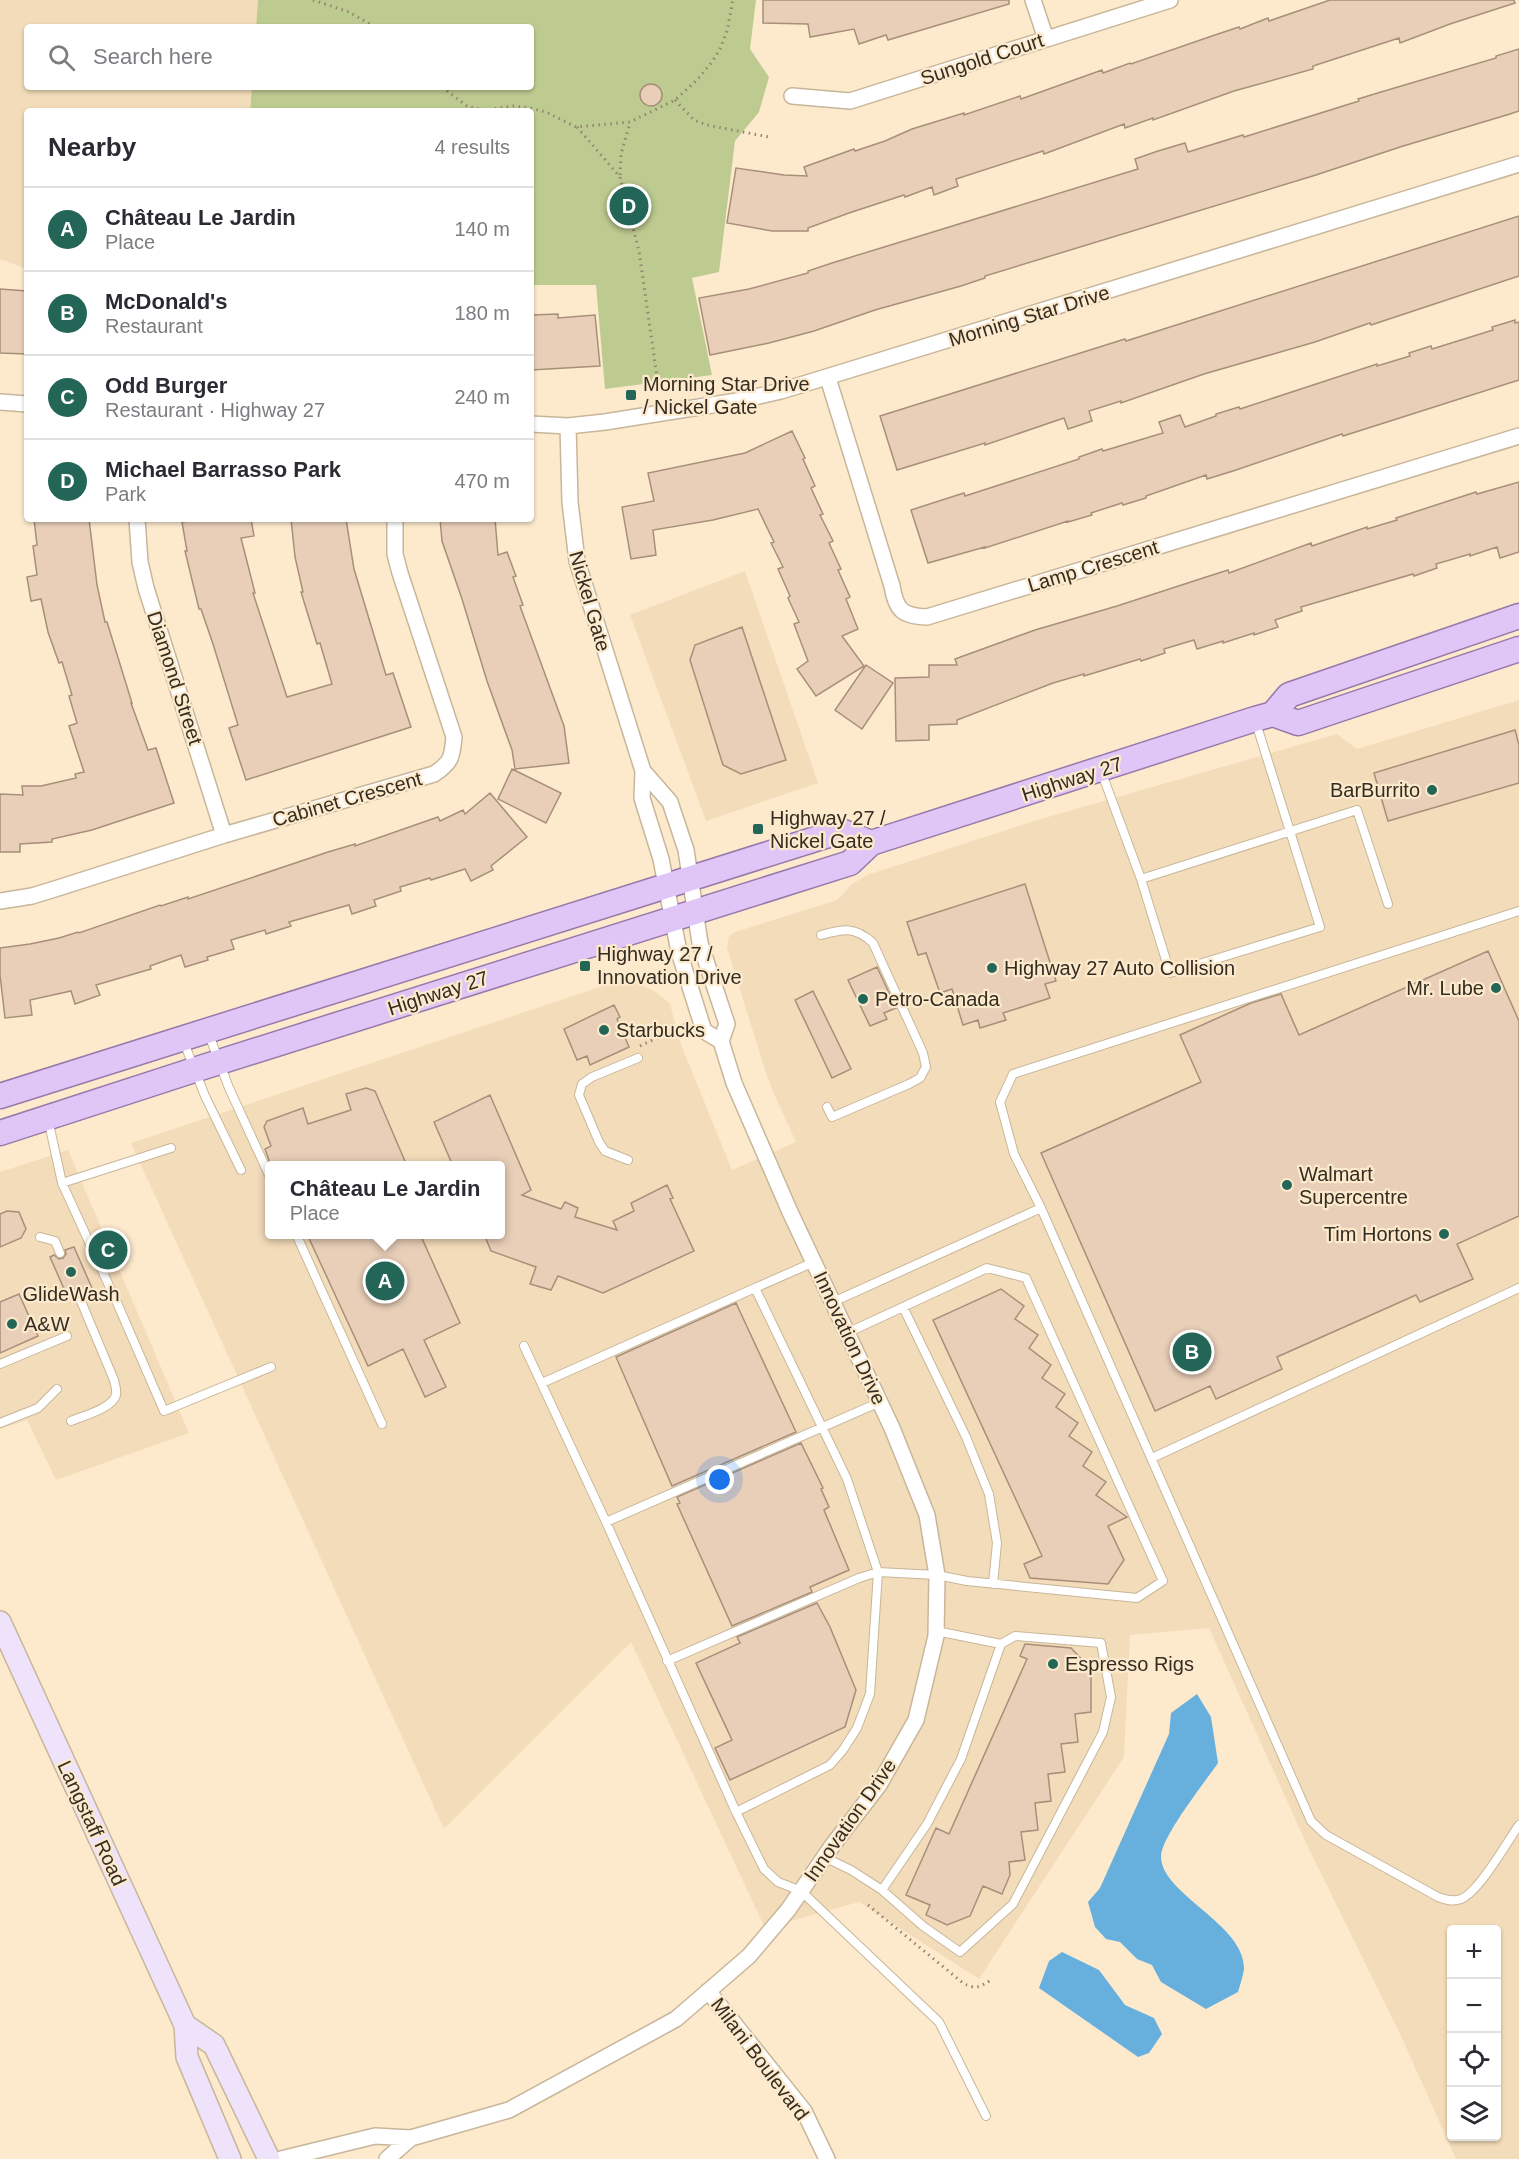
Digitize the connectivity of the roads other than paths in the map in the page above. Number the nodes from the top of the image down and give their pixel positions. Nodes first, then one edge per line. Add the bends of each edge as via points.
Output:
1 (1033, 0) edge
2 (1170, 0) edge
3 (1046, 39) junction
4 (792, 96) dead end
5 (1519, 164) edge
6 (828, 378) junction
7 (0, 402) edge
8 (24, 404) edge
9 (534, 424) edge
10 (568, 426) junction
11 (1519, 436) edge
12 (137, 522) edge
13 (394, 522) edge
14 (1519, 616) edge
15 (1519, 650) edge
16 (1264, 717) junction
17 (1100, 770) junction
18 (643, 771) junction
19 (1292, 832) junction
20 (224, 835) junction
21 (871, 843) junction
22 (690, 879) junction
23 (1141, 879) junction
24 (666, 887) junction
25 (0, 901) edge
26 (1388, 904) dead end
27 (1519, 911) edge
28 (684, 916) junction
29 (820, 935) dead end
30 (208, 1032) junction
31 (182, 1040) junction
32 (721, 1041) junction
33 (638, 1058) road end
34 (219, 1062) junction
35 (194, 1070) junction
36 (0, 1096) edge
37 (826, 1107) dead end
38 (48, 1119) junction
39 (0, 1133) edge
40 (171, 1148) dead end
41 (628, 1160) dead end
42 (265, 1166) edge
43 (241, 1170) dead end
44 (62, 1183) junction
45 (1041, 1208) junction
46 (40, 1237) dead end
47 (298, 1239) edge
48 (60, 1253) dead end
49 (814, 1262) junction
50 (1519, 1287) edge
51 (755, 1288) junction
52 (78, 1294) dead end
53 (833, 1302) junction
54 (903, 1307) junction
55 (847, 1333) junction
56 (67, 1336) dead end
57 (524, 1347) dead end
58 (0, 1364) edge
59 (271, 1367) dead end
60 (542, 1383) junction
61 (57, 1389) dead end
62 (880, 1402) junction
63 (71, 1421) dead end
64 (0, 1423) edge
65 (382, 1424) dead end
66 (821, 1427) junction
67 (1152, 1458) junction
68 (606, 1522) junction
69 (878, 1572) junction
70 (938, 1575) junction
71 (993, 1584) junction
72 (0, 1622) edge
73 (936, 1631) junction
74 (1001, 1644) junction
75 (668, 1660) junction
76 (736, 1812) junction
77 (1519, 1825) edge
78 (824, 1857) junction
79 (882, 1890) junction
80 (801, 1892) junction
81 (708, 1991) junction
82 (185, 2025) junction
83 (986, 2116) dead end
84 (411, 2138) junction
85 (230, 2159) edge
86 (268, 2159) edge
87 (281, 2159) edge
88 (387, 2159) edge
89 (826, 2159) edge

1 - 3 street
2 - 3 street, Sungold Court
3 - 4 street, Sungold Court via 850,101
5 - 6 street, Morning Star Drive
6 - 10 street, Morning Star Drive via 737,401
6 - 11 street, Lamp Crescent via 895,603 902,612 913,616 927,617
7 - 8 street
9 - 10 street, Morning Star Drive
10 - 18 street, Nickel Gate via 570,502 577,561
12 - 20 street, Diamond Street via 146,588
13 - 20 street, Cabinet Crescent via 395,554 454,737 447,765 434,774
14 - 16 main road, Highway 27 via 1289,695
15 - 16 main road via 1298,723
16 - 17 main road, Highway 27
16 - 19 lane
17 - 21 main road, Highway 27
17 - 23 lane
18 - 22 street, Nickel Gate via 670,802 686,850
18 - 24 street, Nickel Gate via 642,798
19 - 23 lane
19 - 23 lane via 1320,927 1170,973
19 - 26 lane via 1357,810
20 - 25 street, Cabinet Crescent via 32,896
21 - 22 main road, Highway 27 via 841,831
21 - 28 main road, Highway 27 via 850,863
22 - 24 main road, Highway 27
22 - 28 street, Nickel Gate
24 - 28 street, Innovation Drive
24 - 30 main road, Highway 27
27 - 45 lane via 1013,1074 1000,1102 1014,1154
28 - 32 street, Innovation Drive via 700,944 727,1024
28 - 32 street, Innovation Drive via 679,952 704,1031
28 - 34 main road, Highway 27
29 - 37 lane via 843,929 862,933 873,943 926,1067 920,1078 909,1084 832,1117
30 - 31 main road, Highway 27
30 - 34 lane
31 - 35 lane
31 - 36 main road, Highway 27
32 - 49 street, Innovation Drive via 734,1083
33 - 41 lane via 592,1077 582,1084 579,1095 605,1151
34 - 35 main road, Highway 27
34 - 42 lane
35 - 38 main road, Highway 27
35 - 43 lane
38 - 39 main road, Highway 27
38 - 44 lane
40 - 44 lane
44 - 59 lane via 164,1411
45 - 53 lane
45 - 67 lane
46 - 48 lane via 55,1241
47 - 65 lane
49 - 51 lane
49 - 53 street, Innovation Drive
50 - 67 lane
51 - 60 lane
51 - 66 lane
52 - 63 lane via 117,1393 103,1408
53 - 55 street, Innovation Drive
54 - 55 lane
54 - 71 lane via 989,1494 997,1543
54 - 71 lane via 987,1268 1026,1278 1163,1581 1137,1598
55 - 62 street, Innovation Drive
56 - 58 lane
57 - 60 lane
60 - 68 lane
61 - 64 lane via 38,1408
62 - 66 lane
62 - 70 street, Innovation Drive via 927,1515
66 - 68 lane
66 - 69 lane via 847,1479
67 - 77 lane via 1307,1813 1319,1830 1438,1898 1453,1900 1476,1888
68 - 75 lane
69 - 70 lane
69 - 75 lane
69 - 76 lane via 870,1694 857,1728 831,1765
70 - 71 lane
70 - 73 street, Innovation Drive
72 - 82 main road, Langstaff Road
73 - 74 lane
73 - 78 street, Innovation Drive via 916,1720 879,1785
74 - 79 lane via 961,1759 927,1824
74 - 79 lane via 1015,1636 1101,1643 1111,1697 1103,1732 1013,1904 960,1952
75 - 76 lane
76 - 80 lane via 764,1869 778,1882
78 - 79 lane
78 - 80 street, Innovation Drive
80 - 81 street, Innovation Drive via 749,1956
80 - 83 lane via 939,2022
81 - 84 street, Innovation Drive via 676,2019 509,2110
81 - 89 street, Milani Boulevard via 804,2112
82 - 85 main road, Langstaff Road via 187,2058
82 - 86 main road via 214,2045
84 - 87 street, Innovation Drive via 375,2136
84 - 88 street, Innovation Drive

